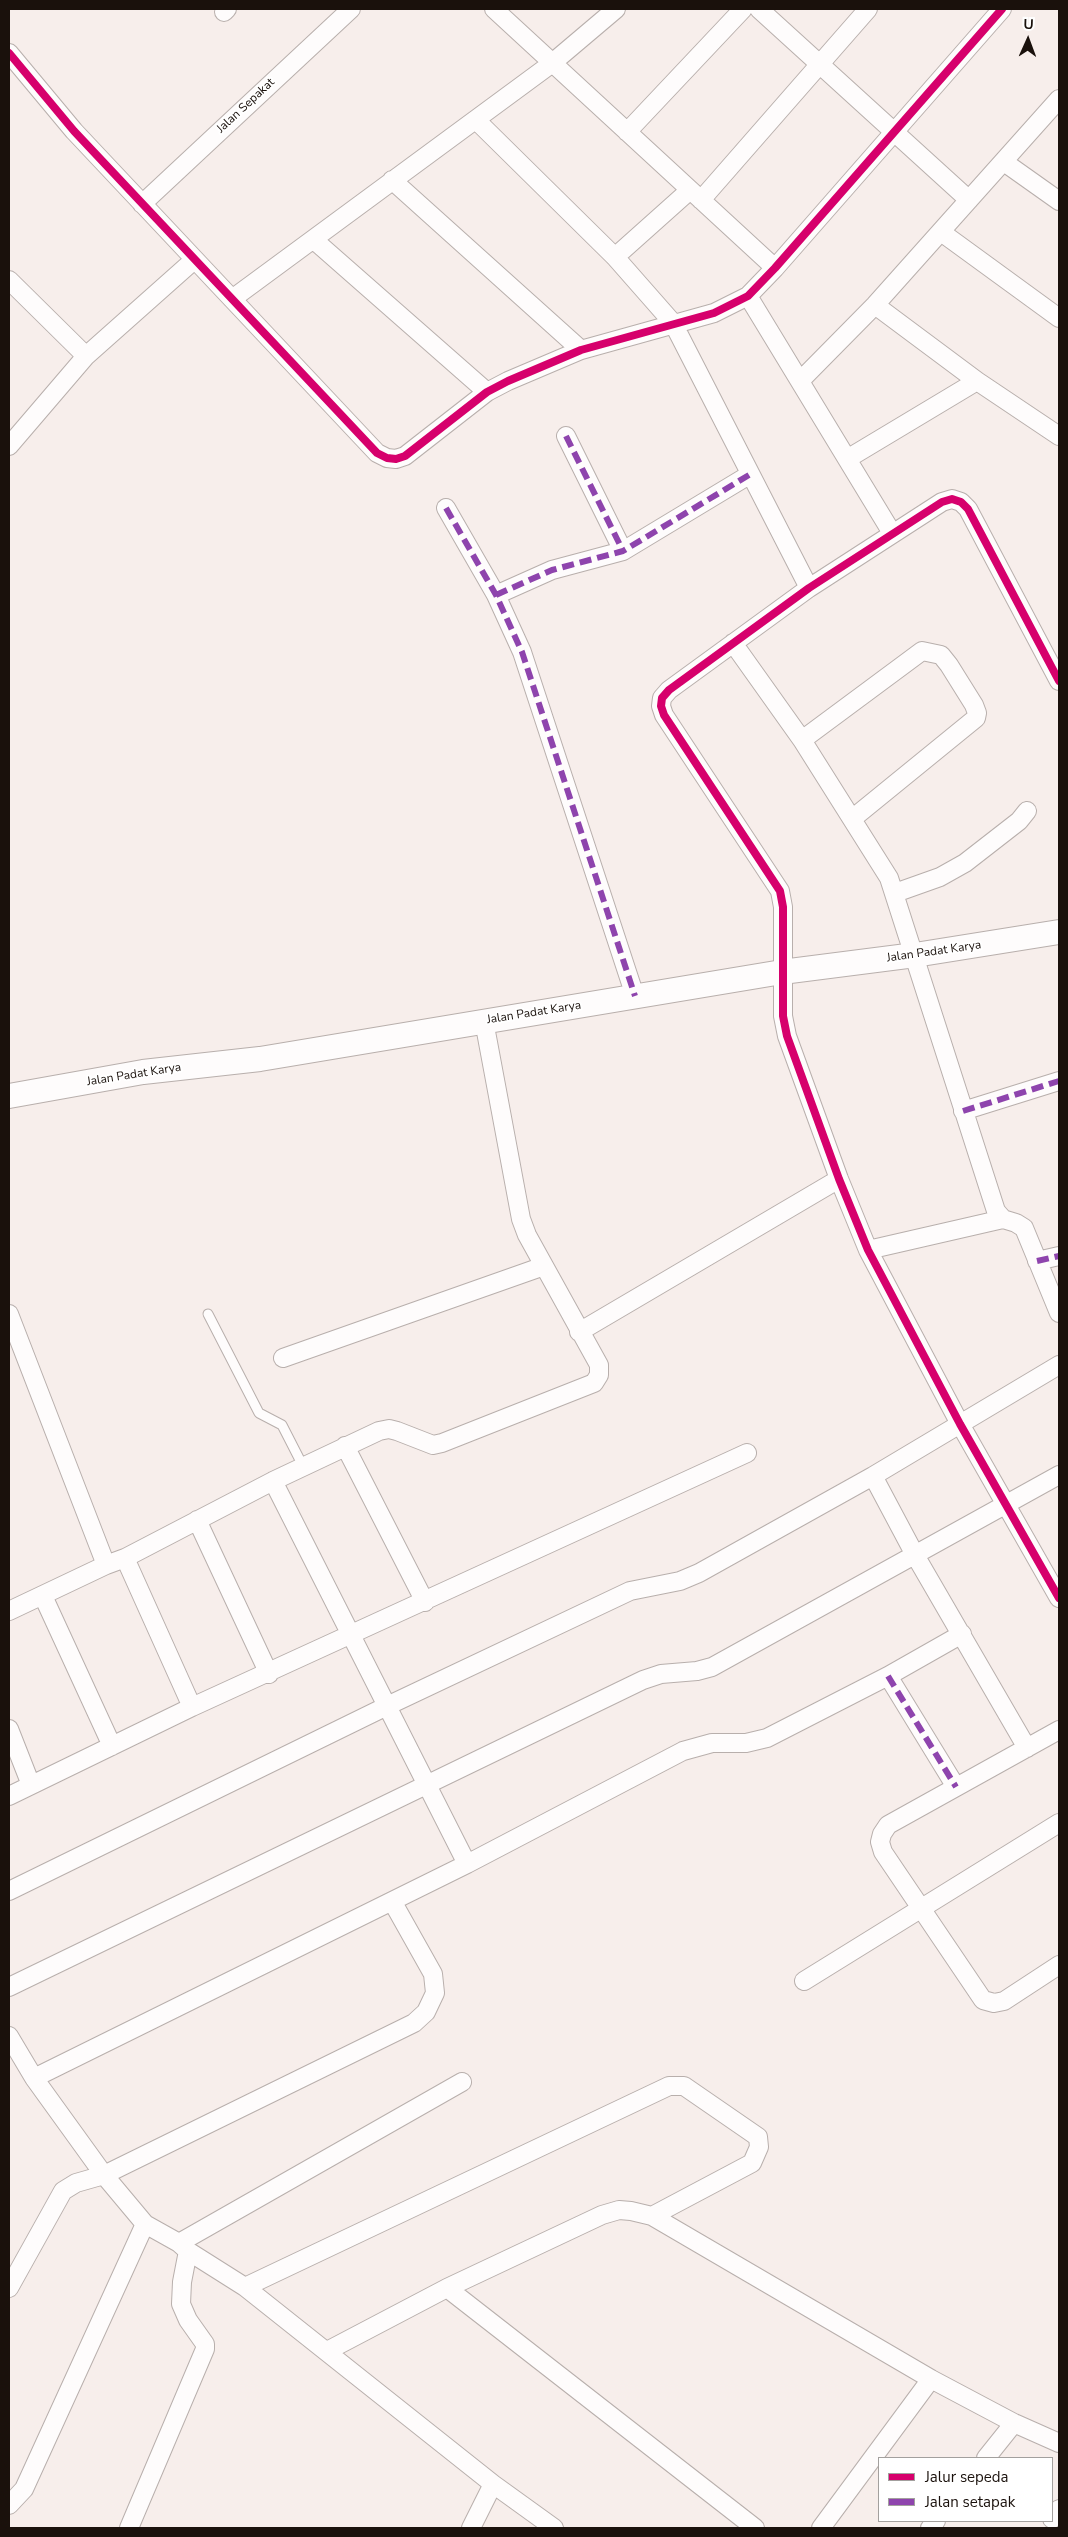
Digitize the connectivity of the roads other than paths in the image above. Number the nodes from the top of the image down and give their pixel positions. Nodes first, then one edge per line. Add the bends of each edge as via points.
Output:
1 (350, 9) edge
2 (494, 9) edge
3 (616, 9) edge
4 (743, 9) edge
5 (760, 9) edge
6 (868, 9) edge
7 (1002, 9) edge
8 (9, 53) edge
9 (819, 63) junction
10 (552, 64) junction
11 (1059, 99) edge
12 (476, 120) junction
13 (893, 131) junction
14 (627, 132) junction
15 (1004, 162) junction
16 (392, 180) junction
17 (695, 195) junction
18 (969, 200) junction
19 (1059, 201) edge
20 (142, 204) junction
21 (941, 232) junction
22 (314, 240) junction
23 (616, 257) junction
24 (194, 260) junction
25 (775, 268) junction
26 (9, 280) edge
27 (748, 296) junction
28 (232, 299) junction
29 (875, 305) junction
30 (1059, 318) edge
31 (672, 323) junction
32 (581, 350) junction
33 (86, 356) junction
34 (800, 381) junction
35 (977, 381) junction
36 (487, 392) junction
37 (566, 436) dead end
38 (1058, 437) edge
39 (10, 446) edge
40 (847, 459) junction
41 (749, 475) junction
42 (446, 508) dead end
43 (892, 533) junction
44 (623, 551) junction
45 (809, 588) junction
46 (496, 595) junction
47 (733, 644) junction
48 (1059, 681) edge
49 (802, 740) junction
50 (1027, 811) dead end
51 (852, 819) junction
52 (895, 893) junction
53 (1059, 932) edge
54 (915, 955) junction
55 (782, 972) junction
56 (635, 996) junction
57 (484, 1021) junction
58 (1059, 1081) edge
59 (9, 1096) edge
60 (963, 1111) junction
61 (839, 1179) junction
62 (1003, 1219) junction
63 (868, 1250) junction
64 (1059, 1256) edge
65 (1037, 1262) junction
66 (544, 1266) junction
67 (1059, 1313) edge
68 (9, 1314) edge
69 (208, 1314) dead end
70 (579, 1332) junction
71 (283, 1358) dead end
72 (1059, 1365) edge
73 (960, 1424) junction
74 (345, 1446) junction
75 (747, 1454) dead end
76 (303, 1466) junction
77 (1059, 1475) edge
78 (874, 1476) junction
79 (273, 1481) junction
80 (1004, 1504) junction
81 (197, 1520) junction
82 (915, 1554) junction
83 (125, 1558) junction
84 (106, 1565) junction
85 (43, 1596) junction
86 (1059, 1598) edge
87 (425, 1602) junction
88 (9, 1610) edge
89 (962, 1634) junction
90 (351, 1636) junction
91 (269, 1674) junction
92 (888, 1676) junction
93 (387, 1706) junction
94 (192, 1707) junction
95 (9, 1729) edge
96 (1059, 1730) edge
97 (112, 1746) junction
98 (1027, 1748) junction
99 (31, 1785) junction
100 (427, 1785) junction
101 (956, 1787) junction
102 (9, 1796) edge
103 (1059, 1823) edge
104 (467, 1864) junction
105 (9, 1891) edge
106 (392, 1901) junction
107 (922, 1908) junction
108 (1059, 1966) edge
109 (804, 1981) dead end
110 (9, 1987) edge
111 (9, 2036) edge
112 (34, 2078) junction
113 (462, 2082) dead end
114 (104, 2175) junction
115 (652, 2216) junction
116 (145, 2224) junction
117 (183, 2247) junction
118 (245, 2287) junction
119 (9, 2288) edge
120 (447, 2288) junction
121 (327, 2351) junction
122 (931, 2379) junction
123 (1014, 2423) junction
124 (1059, 2443) edge
125 (987, 2457) edge
126 (493, 2484) junction
127 (9, 2505) edge
128 (129, 2528) edge
129 (471, 2528) edge
130 (554, 2528) edge
131 (755, 2528) edge
132 (820, 2528) edge

1 - 20 street, Jalan Sepakat
2 - 10 street
3 - 10 street
4 - 14 street
5 - 9 street
6 - 9 street
7 - 13 street
8 - 20 street via 74,131
9 - 13 street
9 - 17 street
10 - 12 street
10 - 14 street
11 - 15 street
12 - 16 street
12 - 23 street
13 - 18 street
13 - 25 street
14 - 17 street
15 - 18 street
15 - 19 street
16 - 22 street
16 - 32 street
17 - 23 street
17 - 25 street
18 - 21 street
20 - 24 street
21 - 29 street
21 - 30 street
22 - 28 street
22 - 36 street
23 - 31 street
24 - 28 street
24 - 33 street
25 - 27 street
26 - 33 street
27 - 31 street via 714,313
27 - 34 street
28 - 36 street via 377,453 387,458 405,456
29 - 34 street
29 - 35 street
31 - 32 street
31 - 41 street
32 - 36 street
33 - 39 street
34 - 40 street
35 - 38 street
35 - 40 street
37 - 44 street
40 - 43 street
41 - 44 street
41 - 45 street
42 - 46 street
43 - 45 street
43 - 48 street via 942,502 952,499 961,502 968,509
44 - 46 street via 552,570
45 - 47 street
46 - 56 street via 522,652
47 - 49 street
47 - 55 street via 668,690 661,706 780,891 783,907
49 - 51 street
49 - 51 street via 922,651 937,653 950,664 974,705 976,718
50 - 52 street via 1019,821 965,863 940,877
51 - 52 street
52 - 54 street
53 - 54 street, Jalan Padat Karya
54 - 55 street, Jalan Padat Karya
54 - 60 street
55 - 56 street, Jalan Padat Karya
55 - 61 street via 787,1036
56 - 57 street, Jalan Padat Karya
57 - 59 street, Jalan Padat Karya via 260,1058 143,1072
57 - 66 street via 516,1200 527,1234
58 - 60 street
60 - 62 street via 996,1211
61 - 63 street
61 - 70 street
62 - 63 street
62 - 65 street via 1024,1228
63 - 73 street
64 - 65 street
65 - 67 street
66 - 70 street
66 - 71 street
68 - 84 street
69 - 76 lane via 259,1413 282,1425
70 - 74 street via 599,1366 599,1375 594,1383 442,1443 433,1445 389,1429
72 - 73 street
73 - 78 street
73 - 80 street
74 - 76 street
74 - 87 street
75 - 87 street
76 - 79 street
77 - 80 street
78 - 82 street
78 - 93 street via 698,1573 680,1581 630,1590
79 - 81 street
79 - 90 street
80 - 82 street
80 - 86 street
81 - 83 street
81 - 91 street
82 - 89 street
82 - 100 street via 712,1667 660,1674 643,1680
83 - 84 street
83 - 94 street
84 - 85 street
85 - 88 street
85 - 97 street
87 - 90 street
89 - 92 street
89 - 98 street
90 - 91 street
90 - 93 street
91 - 94 street
92 - 101 street
92 - 104 street via 767,1738 746,1743 712,1743 683,1751
93 - 100 street
93 - 105 street
94 - 97 street
95 - 99 street
96 - 98 street
97 - 99 street
98 - 101 street
99 - 102 street
100 - 104 street
100 - 110 street
101 - 107 street via 888,1825 882,1834 883,1852
103 - 107 street
104 - 106 street
106 - 112 street
106 - 114 street via 433,1974 435,1993 426,2012 414,2023
107 - 108 street via 984,2000 1004,2001
107 - 109 street
111 - 112 street
112 - 114 street
113 - 117 street
114 - 116 street
114 - 119 street via 62,2191
115 - 118 street via 752,2163 760,2147 758,2138 684,2086 669,2086
115 - 120 street via 620,2210 602,2215
115 - 122 street
116 - 117 street
116 - 127 street via 24,2489
117 - 118 street
117 - 128 street via 181,2304 205,2349
118 - 121 street
120 - 121 street
120 - 131 street
121 - 126 street
122 - 123 street
122 - 132 street
123 - 124 street
123 - 125 street
126 - 129 street
126 - 130 street

